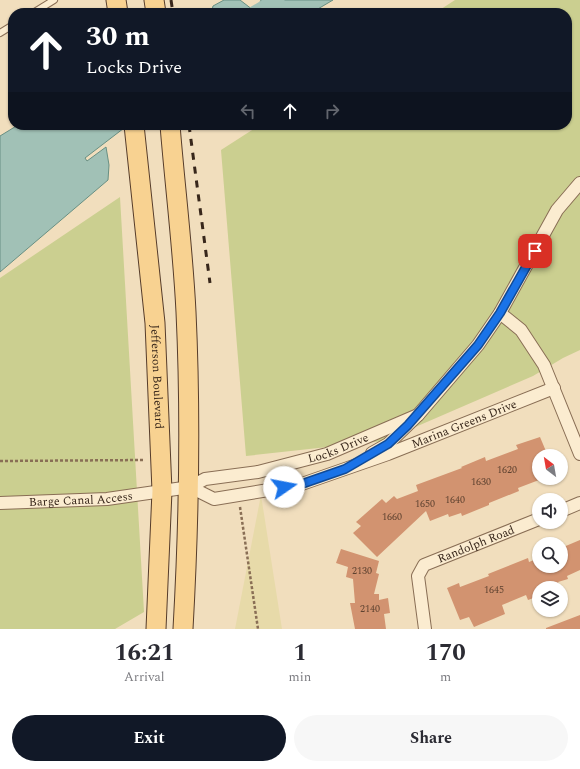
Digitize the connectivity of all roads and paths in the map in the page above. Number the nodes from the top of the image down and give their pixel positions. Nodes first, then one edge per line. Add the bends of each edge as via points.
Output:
1 (54, 0) edge
2 (41, 8) edge
3 (135, 130) edge
4 (170, 130) edge
5 (580, 183) edge
6 (500, 313) junction
7 (554, 388) junction
8 (418, 415) junction
9 (580, 454) edge
10 (161, 457) junction
11 (0, 460) edge
12 (345, 469) junction
13 (190, 487) junction
14 (162, 491) junction
15 (238, 495) junction
16 (0, 503) edge
17 (580, 503) edge
18 (568, 508) edge
19 (532, 522) edge
20 (156, 629) edge
21 (183, 629) edge
22 (258, 629) edge
23 (425, 629) edge

1 - 2 lane
3 - 10 main road, Jefferson Boulevard via 156,323
4 - 13 main road via 186,311
5 - 6 street, Locks Drive via 557,210
6 - 7 street via 525,335 544,365
6 - 8 street, Locks Drive via 478,345
7 - 9 street
7 - 12 street, Marina Greens Drive
8 - 12 street, Locks Drive via 388,444
8 - 13 street, Locks Drive via 327,454 258,472 205,479
10 - 11 path via 147,460
10 - 14 main road, Jefferson Boulevard
12 - 15 street, Marina Greens Drive via 299,485
13 - 14 street, Locks Drive
13 - 15 street, Marina Greens Drive via 214,499
13 - 21 main road
14 - 16 street, Barge Canal Access via 107,499
14 - 20 main road, Jefferson Boulevard
15 - 22 path
17 - 18 street
19 - 23 street, Randolph Road via 424,566 418,576

